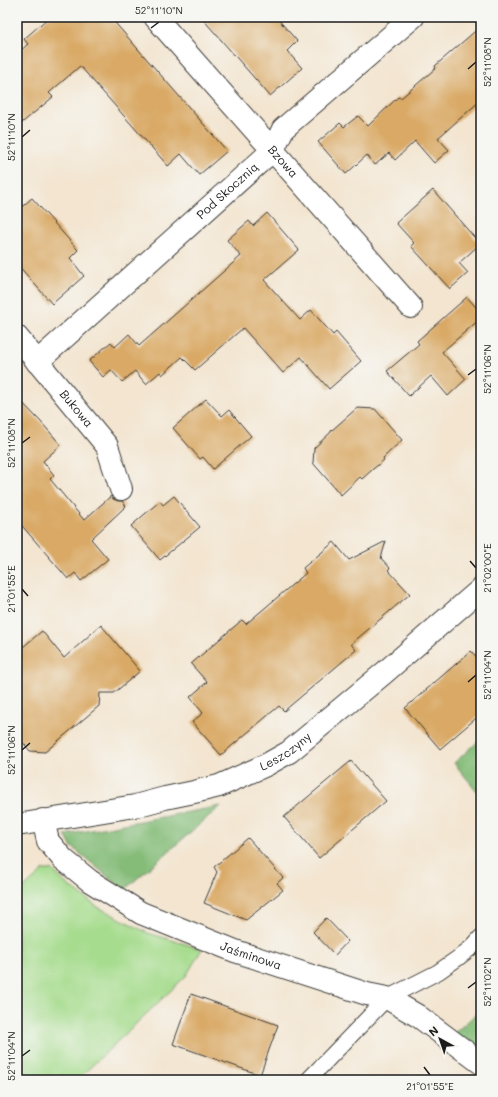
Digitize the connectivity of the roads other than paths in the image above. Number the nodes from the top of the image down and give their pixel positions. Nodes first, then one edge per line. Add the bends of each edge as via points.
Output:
1 (155, 17) edge
2 (414, 17) edge
3 (273, 150) junction
4 (410, 307) dead end
5 (17, 337) edge
6 (37, 362) junction
7 (121, 489) dead end
8 (481, 590) edge
9 (43, 820) junction
10 (17, 824) edge
11 (481, 938) edge
12 (387, 998) junction
13 (481, 1063) edge
14 (308, 1080) edge

1 - 3 street, Bzowa
2 - 3 street, Pod Skocznią via 283,129
3 - 4 street, Bzowa
3 - 6 street, Pod Skocznią
5 - 6 street, Bukowa
6 - 7 street, Bukowa via 107,446
8 - 9 street, Leszczyny via 289,752 266,765 213,787 135,806
9 - 10 street, Leszczyny
9 - 12 street, Jaśminowa via 48,841 62,858 90,881 142,913 235,951 367,994
11 - 12 lane via 438,972
12 - 13 street, Jaśminowa via 418,1016
12 - 14 lane

